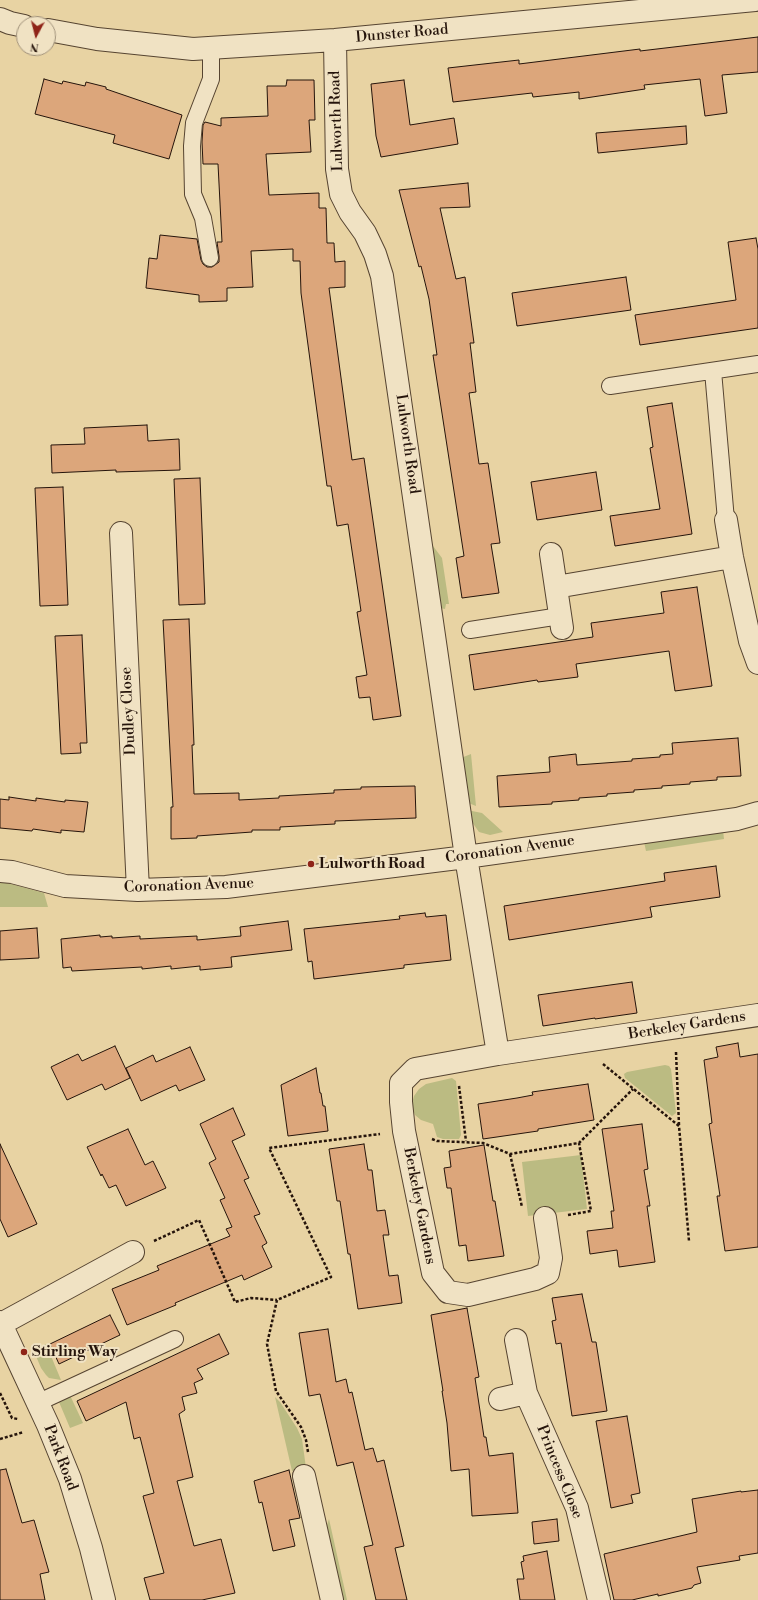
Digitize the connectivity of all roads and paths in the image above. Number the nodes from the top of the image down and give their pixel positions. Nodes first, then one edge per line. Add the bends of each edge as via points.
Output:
1 (755, 0) edge
2 (0, 19) edge
3 (16, 24) edge
4 (56, 31) edge
5 (335, 40) junction
6 (211, 48) junction
7 (210, 258) dead end
8 (758, 364) edge
9 (713, 371) junction
10 (610, 386) dead end
11 (726, 520) joint
12 (121, 533) dead end
13 (551, 554) dead end
14 (732, 557) junction
15 (556, 587) junction
16 (561, 622) joint
17 (470, 630) dead end
18 (758, 663) edge
19 (758, 814) edge
20 (466, 857) junction
21 (0, 871) edge
22 (138, 890) junction
23 (758, 1015) edge
24 (675, 1028) junction
25 (577, 1043) junction
26 (498, 1054) junction
27 (456, 1061) junction
28 (633, 1089) junction
29 (679, 1126) junction
30 (404, 1131) junction
31 (466, 1141) junction
32 (545, 1218) dead end
33 (689, 1241) dead end
34 (133, 1252) joint
35 (277, 1300) junction
36 (1, 1323) edge
37 (175, 1340) dead end
38 (516, 1340) dead end
39 (526, 1393) junction
40 (500, 1400) dead end
41 (37, 1403) junction
42 (304, 1476) joint
43 (104, 1600) edge
44 (332, 1600) edge
45 (599, 1600) edge

1 - 5 street, Dunster Road
2 - 3 street
4 - 6 street, Dunster Road via 97,39 193,49
5 - 6 street, Dunster Road
5 - 20 street, Lulworth Road via 337,169 342,194 376,254 382,276
6 - 7 lane via 211,79 194,123 192,146 193,194 203,218
8 - 9 lane
9 - 10 lane
9 - 11 lane
11 - 14 street
12 - 22 street, Dudley Close
13 - 15 street
14 - 15 street
14 - 18 street via 750,641
15 - 16 street
16 - 17 lane
19 - 20 street, Coronation Avenue
20 - 22 street, Coronation Avenue via 226,887
20 - 26 street
21 - 22 street, Coronation Avenue via 65,886
23 - 24 street, Berkeley Gardens
24 - 25 street, Berkeley Gardens
24 - 29 path
25 - 26 street, Berkeley Gardens
25 - 28 path
26 - 27 street, Berkeley Gardens
27 - 30 street, Berkeley Gardens via 415,1069 402,1083
27 - 31 path
28 - 29 path
28 - 31 path via 579,1143 510,1154 483,1142
29 - 33 path
30 - 31 path via 437,1141
30 - 32 street, Berkeley Gardens via 433,1273 448,1292 468,1295 535,1279 548,1272 551,1258
30 - 35 path via 269,1148 331,1277
34 - 35 path via 199,1220 235,1302 251,1298
34 - 36 street
35 - 42 path via 267,1344 276,1391 301,1427 306,1440 310,1467
36 - 41 street, Park Road
37 - 41 lane
38 - 39 street, Princess Close
39 - 40 street
39 - 45 street, Princess Close via 577,1508
41 - 43 street, Park Road via 70,1478
42 - 44 street

